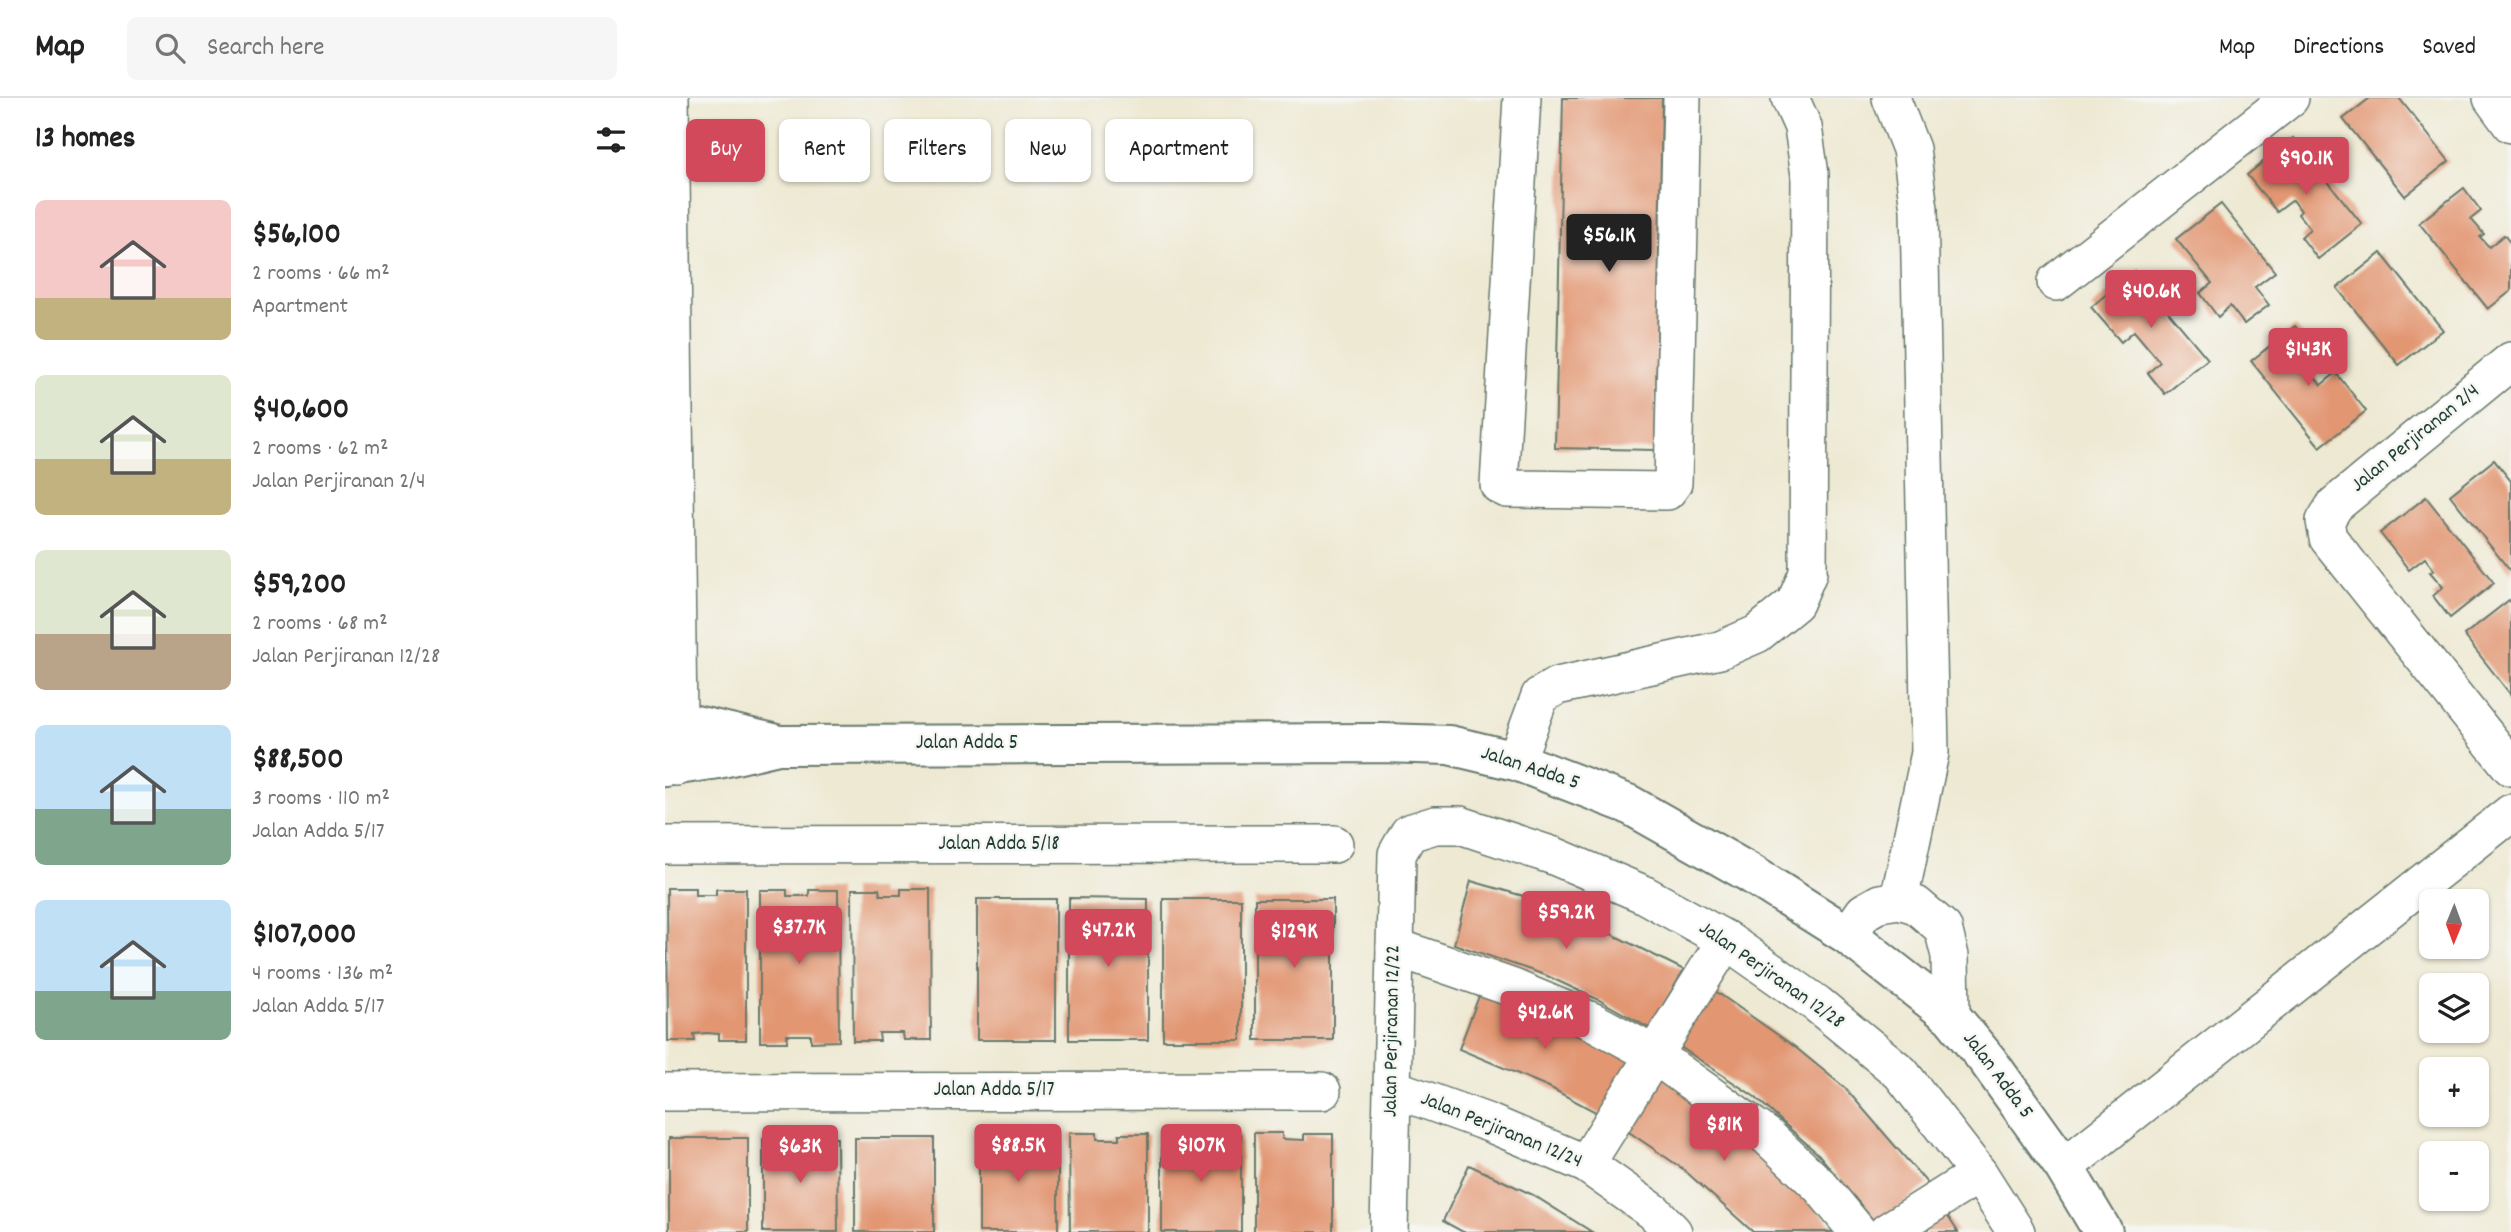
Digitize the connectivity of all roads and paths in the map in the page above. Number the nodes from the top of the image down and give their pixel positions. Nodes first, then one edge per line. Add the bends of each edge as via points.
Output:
1 (670, 98) edge
2 (1522, 98) edge
3 (1682, 98) edge
4 (1790, 98) edge
5 (1891, 98) edge
6 (2290, 98) edge
7 (2491, 98) edge
8 (2511, 124) edge
9 (2056, 282) dead end
10 (2511, 361) edge
11 (671, 721) edge
12 (778, 745) junction
13 (1516, 761) junction
14 (670, 767) edge
15 (2511, 767) edge
16 (2511, 814) edge
17 (1409, 833) joint
18 (1334, 844) dead end
19 (665, 845) edge
20 (1899, 900) junction
21 (1848, 936) junction
22 (1726, 940) junction
23 (1395, 947) junction
24 (1951, 1016) junction
25 (1653, 1054) junction
26 (1392, 1088) junction
27 (1322, 1091) dead end
28 (665, 1092) edge
29 (1586, 1164) junction
30 (2064, 1167) junction
31 (1979, 1174) junction
32 (1389, 1232) edge
33 (1673, 1232) edge
34 (1858, 1232) edge
35 (1887, 1232) edge
36 (2016, 1232) edge
37 (2103, 1232) edge

1 - 11 street
2 - 3 street via 1500,485 1507,489 1654,491 1667,491 1673,483
4 - 13 street via 1803,127 1811,176 1808,573 1795,603 1757,634 1720,650 1556,686 1540,696
5 - 20 street via 1911,149 1919,209 1930,753
6 - 9 street
7 - 8 street
10 - 15 street, Jalan Perjiranan 2/4 via 2335,505 2325,521 2328,538
11 - 12 main road, Jalan Adda 5
11 - 14 street
12 - 13 main road, Jalan Adda 5 via 1449,745
12 - 14 main road, Jalan Adda 5
13 - 21 main road, Jalan Adda 5 via 1628,804
16 - 30 street
17 - 22 street, Jalan Perjiranan 12/28 via 1435,825 1460,825 1554,856 1643,894
17 - 23 street, Jalan Perjiranan 12/22 via 1397,854
18 - 19 street, Jalan Adda 5/18
20 - 21 street via 1864,912
20 - 24 street via 1916,905 1944,928 1950,956
21 - 24 main road, Jalan Adda 5
22 - 25 street
22 - 31 street, Jalan Perjiranan 12/28 via 1817,1004 1901,1073
23 - 25 street via 1525,993 1594,1022
23 - 26 street, Jalan Perjiranan 12/22
24 - 30 main road, Jalan Adda 5
25 - 29 street
25 - 34 street via 1767,1136 1820,1186
26 - 29 street, Jalan Perjiranan 12/24
26 - 32 street, Jalan Perjiranan 12/22
27 - 28 street, Jalan Adda 5/17
29 - 33 street, Jalan Perjiranan 12/24 via 1654,1212
30 - 37 main road, Jalan Adda 5
31 - 35 street
31 - 36 street, Jalan Perjiranan 12/28

